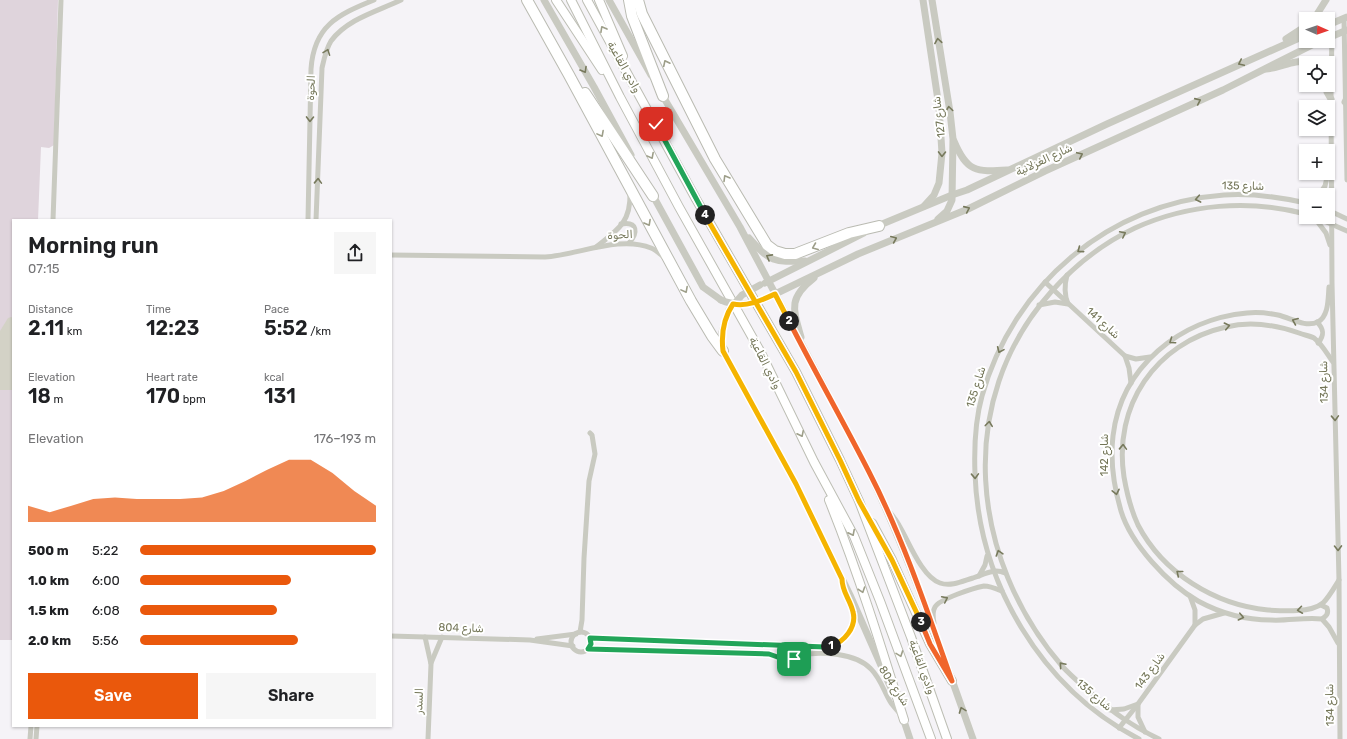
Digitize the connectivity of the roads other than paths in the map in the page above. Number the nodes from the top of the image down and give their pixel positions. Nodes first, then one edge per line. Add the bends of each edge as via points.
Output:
1 (61, 0) edge
2 (374, 0) edge
3 (401, 0) edge
4 (527, 0) edge
5 (544, 0) edge
6 (556, 0) edge
7 (571, 0) edge
8 (587, 0) edge
9 (599, 0) edge
10 (609, 0) edge
11 (629, 0) edge
12 (638, 0) edge
13 (923, 0) edge
14 (932, 0) edge
15 (1326, 0) edge
16 (1318, 12) edge
17 (1345, 18) edge
18 (1335, 22) edge
19 (1299, 30) edge
20 (1345, 30) edge
21 (1335, 35) edge
22 (1299, 38) edge
23 (1277, 47) junction
24 (1306, 48) edge
25 (1330, 48) edge
26 (1299, 61) edge
27 (1262, 69) junction
28 (569, 75) junction
29 (635, 87) junction
30 (1327, 92) edge
31 (663, 96) junction
32 (620, 97) junction
33 (1331, 99) junction
34 (1346, 100) edge
35 (942, 139) junction
36 (953, 139) junction
37 (1331, 144) edge
38 (1011, 170) junction
39 (1347, 180) edge
40 (630, 188) junction
41 (952, 195) junction
42 (653, 196) junction
43 (1299, 202) edge
44 (923, 208) junction
45 (1335, 212) edge
46 (1299, 213) edge
47 (1347, 218) edge
48 (53, 219) edge
49 (308, 219) edge
50 (316, 219) edge
51 (621, 224) junction
52 (931, 224) junction
53 (1320, 224) edge
54 (1332, 224) edge
55 (1334, 224) edge
56 (878, 226) junction
57 (740, 227) junction
58 (1347, 231) edge
59 (629, 243) junction
60 (594, 249) junction
61 (1332, 252) junction
62 (392, 255) edge
63 (668, 260) junction
64 (807, 261) junction
65 (829, 267) junction
66 (1067, 274) junction
67 (768, 281) junction
68 (1045, 282) junction
69 (1053, 290) junction
70 (775, 294) junction
71 (1068, 304) junction
72 (1039, 306) junction
73 (731, 307) junction
74 (1317, 322) junction
75 (1318, 343) junction
76 (723, 351) junction
77 (806, 353) junction
78 (1125, 356) junction
79 (1150, 357) junction
80 (1334, 362) junction
81 (1131, 383) junction
82 (590, 433) dead end
83 (814, 462) junction
84 (859, 501) junction
85 (885, 506) junction
86 (988, 553) junction
87 (993, 571) junction
88 (1005, 573) junction
89 (978, 576) junction
90 (842, 579) junction
91 (1339, 580) junction
92 (1002, 591) junction
93 (1190, 596) junction
94 (1321, 605) junction
95 (1225, 613) junction
96 (1322, 619) junction
97 (582, 620) junction
98 (1195, 625) junction
99 (935, 632) junction
100 (578, 633) junction
101 (392, 636) edge
102 (589, 636) junction
103 (425, 637) junction
104 (442, 637) junction
105 (530, 640) junction
106 (1339, 645) junction
107 (573, 646) junction
108 (588, 649) junction
109 (431, 664) junction
110 (952, 681) junction
111 (1138, 704) junction
112 (1110, 710) junction
113 (903, 718) junction
114 (1125, 720) junction
115 (31, 727) edge
116 (37, 727) edge
117 (1119, 728) junction
118 (1146, 733) junction
119 (30, 739) edge
120 (36, 739) edge
121 (428, 739) edge
122 (910, 739) edge
123 (931, 739) edge
124 (948, 739) edge
125 (973, 739) edge
126 (1139, 739) edge
127 (1159, 739) edge
128 (1340, 739) edge

1 - 48 street
2 -> 49 street, الحوة via 338,17 327,26 314,48 311,69
50 -> 3 street, الحوة via 322,68 325,56 332,41 343,29
4 - 28 highway
5 -> 42 street
6 - 32 main road
7 - 32 main road, وادي القاعية
29 -> 8 main road, وادي القاعية
9 - 29 main road
10 - 31 street, وادي القاعية
11 - 31 highway via 632,16
56 -> 12 highway via 848,233 795,254 775,251 767,245 715,159 642,14
13 - 35 street, شارع 127
36 -> 14 street, شارع 127
15 - 16 street
17 - 18 street
17 - 20 street
19 - 23 street
20 - 21 street
20 - 34 street
22 - 23 street, شارع الغزلانية
23 -> 38 street, شارع الغزلانية
24 - 27 street, شارع الغزلانية
25 - 33 street, شارع 134
26 - 27 street
52 -> 27 street, شارع الغزلانية via 1223,90
28 -> 40 highway
28 - 42 highway via 582,88
29 - 84 main road, وادي القاعية via 796,372
30 - 33 street
31 - 57 street, وادي القاعية
32 -> 83 main road, وادي القاعية via 760,351
33 - 37 street, شارع 134
34 - 39 street
35 - 36 street
35 -> 44 street, شارع 127 via 939,183 934,195
36 - 38 street via 962,157 972,167 987,171
36 - 41 street, شارع 127
38 - 41 street, شارع الغزلانية
40 - 51 street, الحوة via 627,218
40 -> 63 highway
41 - 44 street, شارع الغزلانية
41 - 52 street, شارع 127 via 947,211
42 - 73 street, bridge via 703,287
43 -> 68 street, شارع 135 via 1239,194 1171,204 1126,220 1100,235 1076,252
44 - 56 street, شارع الغزلانية
45 - 47 street
66 -> 46 street, شارع 135 via 1102,246 1123,234 1173,214 1198,208 1244,205
51 - 59 street via 634,227 635,236
51 - 60 street, الحوة
65 -> 52 street, شارع الغزلانية
53 - 61 street via 1326,233
54 - 61 street, شارع 134
55 - 58 street
56 - 64 street, شارع الغزلانية
64 -> 57 street via 782,262 766,256
57 - 67 street, وادي القاعية
59 - 60 street, الحوة
59 - 63 street, الحوة via 652,248
60 - 62 street, الحوة via 545,257
61 - 74 street via 1327,307 1325,314
61 - 80 street, شارع 134
63 -> 76 highway
64 - 67 street, شارع الغزلانية
65 - 70 street, شارع الغزلانية
65 - 77 street via 808,283 794,302 796,320
66 - 69 street, شارع 135
66 - 71 street via 1065,295
67 - 70 street, وادي القاعية
67 - 73 street, bridge via 742,295
68 - 69 street, شارع 141
68 -> 86 street, شارع 135 via 1025,305 1006,335 990,371 980,405 975,439 976,485 978,509
69 - 71 street, شارع 141
69 - 72 street, شارع 135
70 - 73 street, bridge
70 - 77 street, وادي القاعية
71 - 72 street via 1054,302
71 - 78 street, شارع 141
88 -> 72 street, شارع 135 via 992,530 989,510 986,475 988,429 994,395 1005,363
73 - 76 street via 722,332
74 - 75 street via 1323,330
74 -> 79 street, شارع 142 via 1301,323 1286,317 1262,313 1219,317 1173,339
75 - 80 street, شارع 142
94 -> 75 street, شارع 142 via 1287,611 1247,606 1203,590 1176,572 1150,543 1132,512 1126,490 1122,452 1128,411 1145,379 1165,356 1193,338 1233,325 1260,325 1290,330 1313,338
76 - 90 street via 796,484
77 - 85 street, وادي القاعية
78 - 79 street via 1136,359
78 - 81 street
79 - 81 street, شارع 142
80 -> 91 street, شارع 134
81 -> 93 street, شارع 142 via 1112,436 1116,493 1130,531 1142,549
82 - 97 street via 595,454 589,481
83 -> 113 main road via 845,540
83 -> 123 main road, وادي القاعية via 854,536
84 - 110 main road via 892,560 930,644
84 - 124 main road, وادي القاعية
85 - 89 street, وادي القاعية via 900,526 923,567 935,580 945,584 957,583
85 - 99 street, وادي القاعية
86 - 87 street, شارع 135
86 - 89 street via 985,566
87 - 88 street, وادي القاعية
87 - 89 street, وادي القاعية
87 - 92 street, شارع 135
112 -> 88 street, شارع 135 via 1070,675 1033,628
90 - 102 street via 843,589 853,612 852,627 832,646
90 - 113 street
91 - 94 street
91 - 106 street, شارع 134
99 -> 92 street, وادي القاعية via 933,612 940,602 985,586
92 - 117 street, شارع 135 via 1012,613 1054,674
93 - 95 street, شارع 142
93 - 98 street via 1194,603
94 - 96 street via 1328,611
95 -> 96 street, شارع 142 via 1252,619
95 - 98 street, شارع 143 via 1203,619
96 - 106 street
97 - 100 street
97 - 102 street
98 - 111 street, شارع 143
99 - 110 street, وادي القاعية
100 - 102 street
100 - 105 street, شارع 804
100 - 107 street via 573,637
101 - 103 street, شارع 804
102 - 108 street via 591,644
103 - 104 street, شارع 804
103 - 109 street
104 - 105 street, شارع 804
104 - 109 street
105 - 107 street, شارع 804
106 - 128 street, شارع 134
107 - 108 street via 579,652
108 - 113 street, شارع 804 via 769,654 790,660 802,655 842,655 861,661 870,668 892,705
109 - 121 street, السدر
125 -> 110 street, وادي القاعية
111 - 112 street
111 - 114 street, شارع 143
111 - 118 street via 1138,717
112 - 114 street, شارع 135
113 - 122 street
114 - 117 street, شارع 143
114 - 118 street, شارع 135
115 - 119 street
116 - 120 street
117 - 126 street, شارع 135
118 - 127 street, شارع 135

